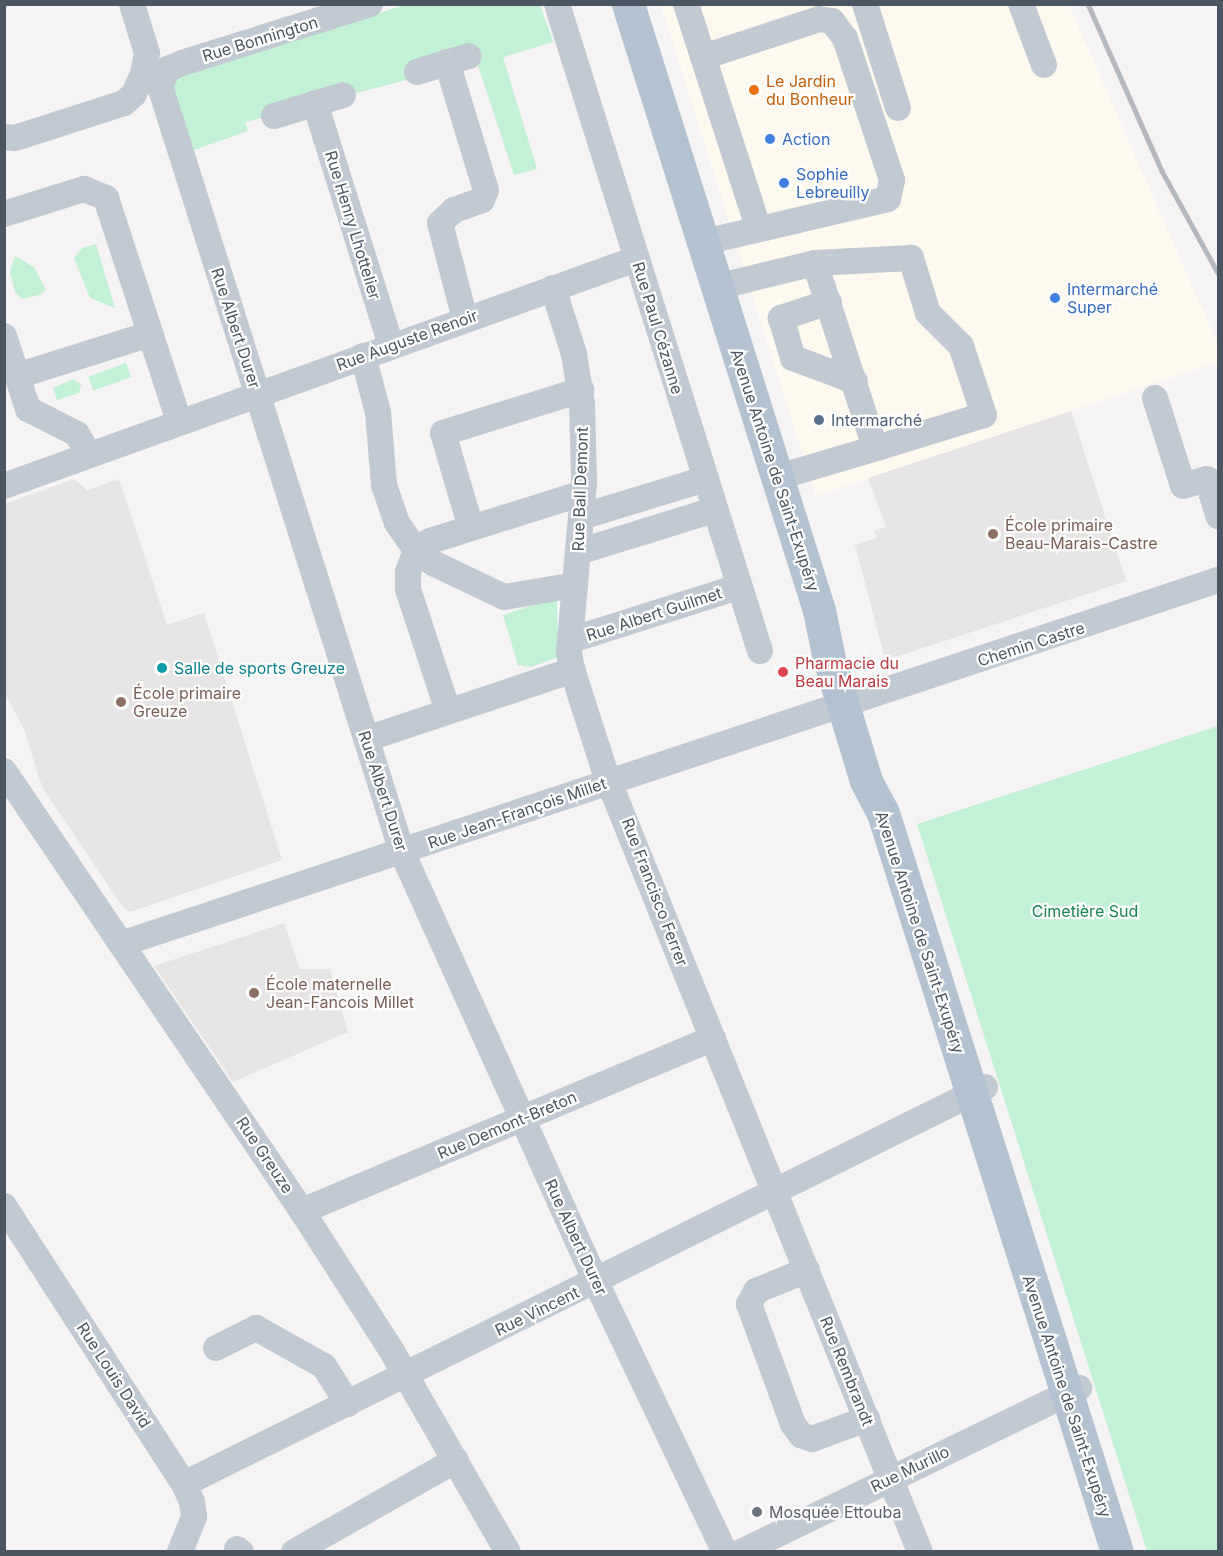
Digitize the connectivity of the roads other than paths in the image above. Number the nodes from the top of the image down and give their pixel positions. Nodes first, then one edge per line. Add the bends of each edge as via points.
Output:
1 (132, 4) edge
2 (370, 4) edge
3 (557, 4) edge
4 (628, 4) edge
5 (645, 4) edge
6 (686, 4) edge
7 (865, 4) edge
8 (1021, 4) edge
9 (703, 57) junction
10 (1044, 65) dead end
11 (417, 72) dead end
12 (151, 80) junction
13 (343, 95) dead end
14 (315, 103) junction
15 (898, 108) dead end
16 (274, 116) dead end
17 (4, 137) edge
18 (4, 214) edge
19 (758, 227) junction
20 (718, 239) junction
21 (636, 260) junction
22 (816, 263) junction
23 (733, 283) junction
24 (553, 288) junction
25 (829, 302) junction
26 (465, 319) junction
27 (150, 334) junction
28 (4, 336) edge
29 (391, 346) junction
30 (363, 356) junction
31 (17, 376) junction
32 (855, 381) junction
33 (581, 390) junction
34 (256, 394) junction
35 (1155, 398) dead end
36 (179, 422) junction
37 (875, 448) junction
38 (89, 455) junction
39 (792, 473) junction
40 (705, 479) junction
41 (4, 486) edge
42 (703, 506) junction
43 (1218, 516) edge
44 (580, 524) junction
45 (471, 528) junction
46 (416, 550) junction
47 (1218, 580) edge
48 (575, 585) junction
49 (738, 586) junction
50 (571, 640) junction
51 (760, 651) dead end
52 (573, 670) junction
53 (852, 702) junction
54 (448, 711) junction
55 (366, 739) junction
56 (4, 771) edge
57 (610, 782) junction
58 (402, 852) junction
59 (124, 943) junction
60 (712, 1038) junction
61 (978, 1090) junction
62 (522, 1119) junction
63 (775, 1191) junction
64 (4, 1206) edge
65 (302, 1211) junction
66 (807, 1270) junction
67 (596, 1282) junction
68 (216, 1348) dead end
69 (407, 1375) junction
70 (1073, 1390) junction
71 (348, 1404) junction
72 (867, 1419) junction
73 (456, 1460) junction
74 (891, 1478) junction
75 (184, 1484) junction
76 (180, 1551) edge
77 (294, 1551) edge
78 (508, 1551) edge
79 (725, 1551) edge
80 (741, 1551) edge
81 (920, 1551) edge
82 (1117, 1551) edge
83 (1131, 1551) edge

1 - 12 street, Rue Albert Durer
2 - 12 street, Rue Bonnington via 183,63
3 - 21 street, Rue Paul Cézanne
4 - 53 main road, Avenue Antoine de Saint-Exupéry via 819,610
5 - 20 main road, Avenue Antoine de Saint-Exupéry
6 - 9 street
7 - 15 street
8 - 10 street
9 - 19 street
9 - 19 street via 819,19 832,21 845,38 892,180 888,199
11 - 26 street via 458,59 486,190 482,200 454,210 441,223
12 - 17 street, Rue Bonnington via 124,103 15,138
12 - 34 street, Rue Albert Durer
13 - 14 street
14 - 16 street
14 - 29 street, Rue Henry Lhottelier
18 - 27 street via 84,189 102,194 109,203
19 - 20 street
20 - 23 main road, Avenue Antoine de Saint-Exupéry
21 - 24 street, Rue Auguste Renoir
21 - 40 street, Rue Paul Cézanne
22 - 23 street
22 - 25 street
22 - 37 street via 911,258 928,313 961,346 984,415
23 - 39 main road, Avenue Antoine de Saint-Exupéry
24 - 26 street, Rue Auguste Renoir
24 - 33 street, Rue Ball Demont
25 - 32 street
25 - 32 street via 781,318 793,358
26 - 29 street, Rue Auguste Renoir
27 - 31 street
27 - 36 street
28 - 31 street
29 - 30 street, Rue Auguste Renoir
30 - 34 street, Rue Auguste Renoir
30 - 46 street via 378,412 384,485 397,523
31 - 38 street via 32,413 77,434
32 - 37 street
33 - 44 street, Rue Ball Demont
33 - 45 street via 443,433
34 - 36 street, Rue Auguste Renoir
34 - 55 street, Rue Albert Durer
35 - 43 street via 1184,486 1207,478
36 - 38 street, Rue Auguste Renoir
37 - 39 street
38 - 41 street, Rue Auguste Renoir
39 - 53 main road, Avenue Antoine de Saint-Exupéry
40 - 42 street, Rue Paul Cézanne
40 - 44 street
42 - 44 street
42 - 49 street, Rue Paul Cézanne
44 - 45 street
44 - 48 street, Rue Ball Demont
45 - 46 street
46 - 48 street via 433,563 504,597
46 - 54 street via 408,572 408,590
47 - 53 street, Chemin Castre
48 - 50 street, Rue Francisco Ferrer
49 - 50 street, Rue Albert Guilmet
49 - 51 street, Rue Paul Cézanne
50 - 52 street, Rue Francisco Ferrer
52 - 54 street
52 - 57 street, Rue Francisco Ferrer
53 - 57 street, Rue Jean-François Millet
53 - 61 main road, Avenue Antoine de Saint-Exupéry via 866,782 883,813
54 - 55 street
55 - 58 street, Rue Albert Durer
56 - 59 street, Rue Greuze
57 - 58 street, Rue Jean-François Millet
57 - 60 street, Rue Francisco Ferrer
58 - 59 street, Rue Jean-François Millet
58 - 62 street, Rue Albert Durer
59 - 65 street, Rue Greuze
60 - 62 street, Rue Demont-Breton
60 - 63 street, Rue Francisco Ferrer
61 - 63 street, Rue Vincent
61 - 70 main road, Avenue Antoine de Saint-Exupéry
62 - 65 street, Rue Demont-Breton
62 - 67 street, Rue Albert Durer
63 - 66 street, Rue Rembrandt
63 - 67 street, Rue Vincent
64 - 75 street, Rue Louis David
65 - 69 street, Rue Greuze
66 - 72 street, Rue Rembrandt
66 - 72 street via 756,1291 749,1304 793,1424 801,1435 812,1439
67 - 69 street, Rue Vincent
67 - 79 street, Rue Albert Durer
68 - 71 street via 256,1328 324,1366
69 - 71 street, Rue Vincent
69 - 73 street, Rue Greuze
70 - 74 street, Rue Murillo
70 - 82 main road, Avenue Antoine de Saint-Exupéry
70 - 83 main road, Avenue Antoine de Saint-Exupéry
71 - 75 street, Rue Vincent
72 - 74 street, Rue Rembrandt
73 - 77 street
73 - 78 street, Rue Greuze
74 - 80 street, Rue Murillo
74 - 81 street, Rue Rembrandt
75 - 76 street, Rue Louis David via 194,1517

